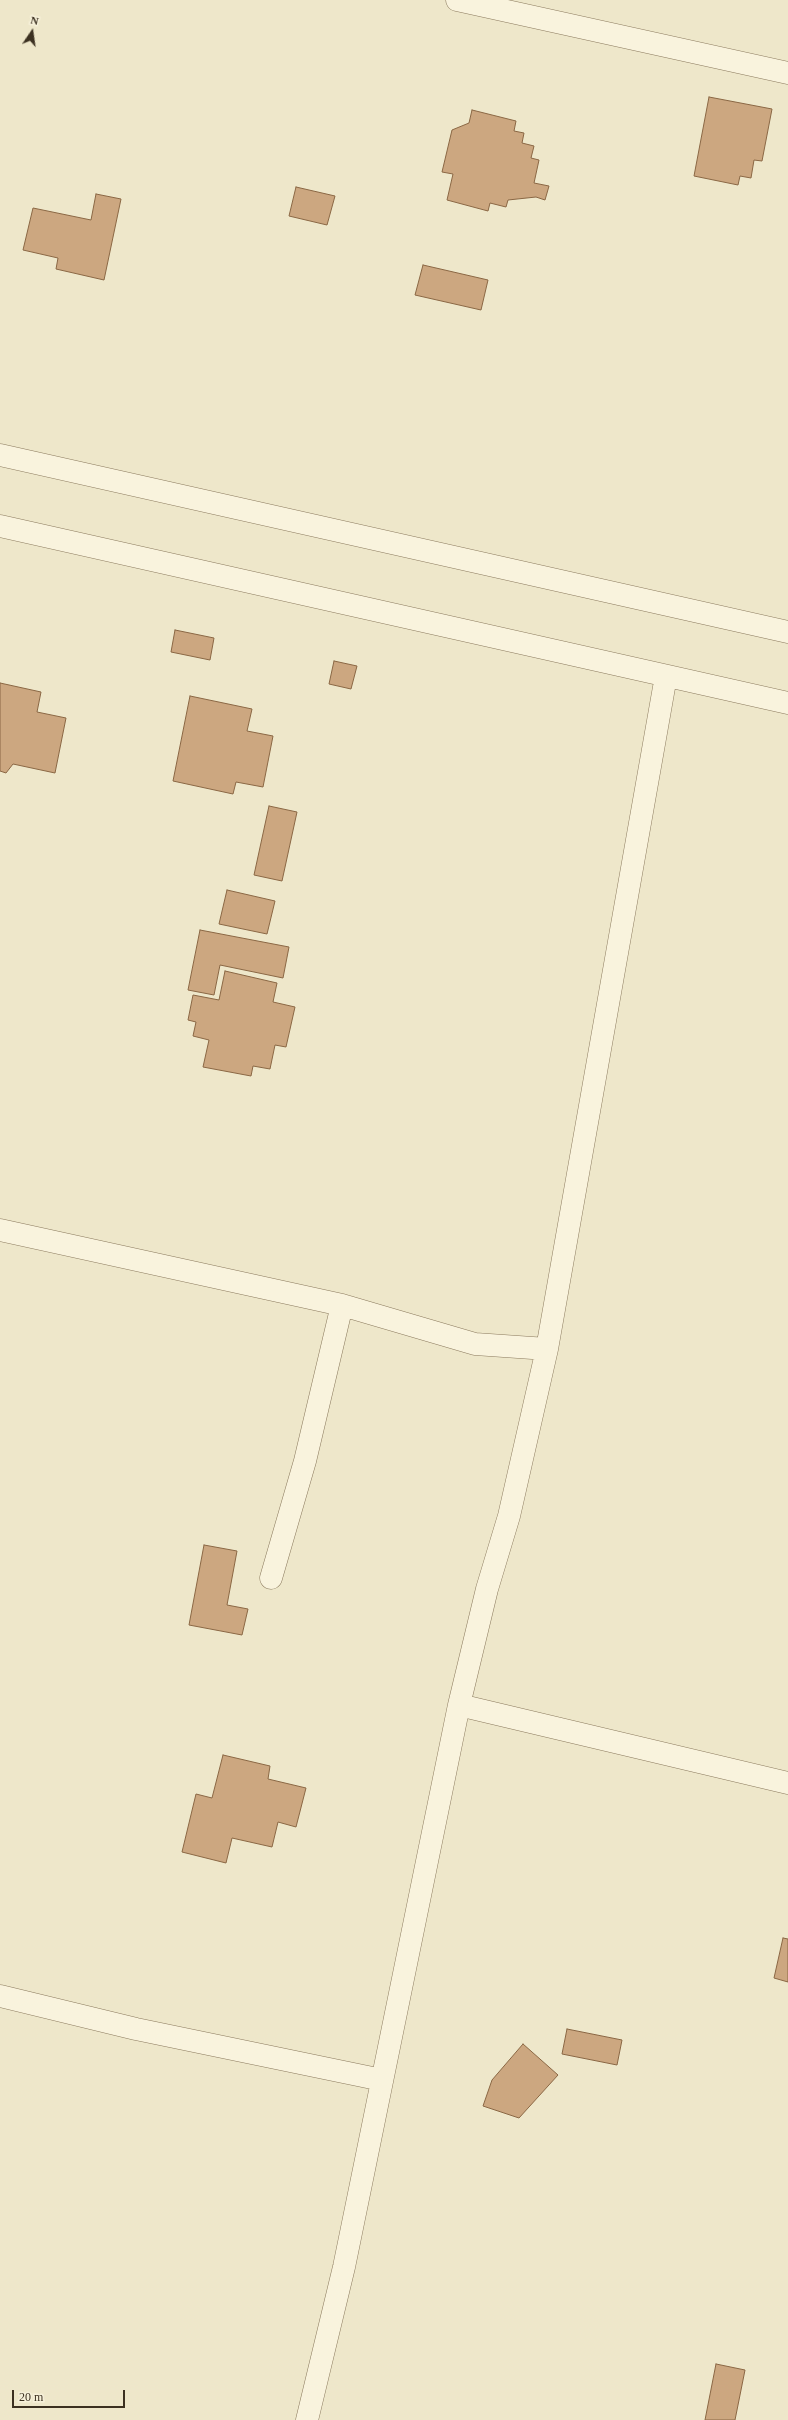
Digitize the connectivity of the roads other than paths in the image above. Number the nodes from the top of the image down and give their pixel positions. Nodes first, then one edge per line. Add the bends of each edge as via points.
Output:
1 (457, 0) edge
2 (788, 73) edge
3 (0, 455) edge
4 (0, 526) edge
5 (788, 632) edge
6 (666, 676) junction
7 (788, 703) edge
8 (0, 1230) edge
9 (342, 1305) junction
10 (547, 1349) junction
11 (271, 1578) dead end
12 (459, 1706) junction
13 (788, 1783) edge
14 (0, 1996) edge
15 (382, 2080) junction
16 (307, 2420) edge

1 - 2 street
3 - 5 street
4 - 6 street
6 - 7 street
6 - 10 street
8 - 9 street
9 - 10 street via 475,1344
9 - 11 street via 305,1461
10 - 12 street via 509,1516 487,1589
12 - 13 street
12 - 15 street
14 - 15 street via 136,2029
15 - 16 street via 344,2267

